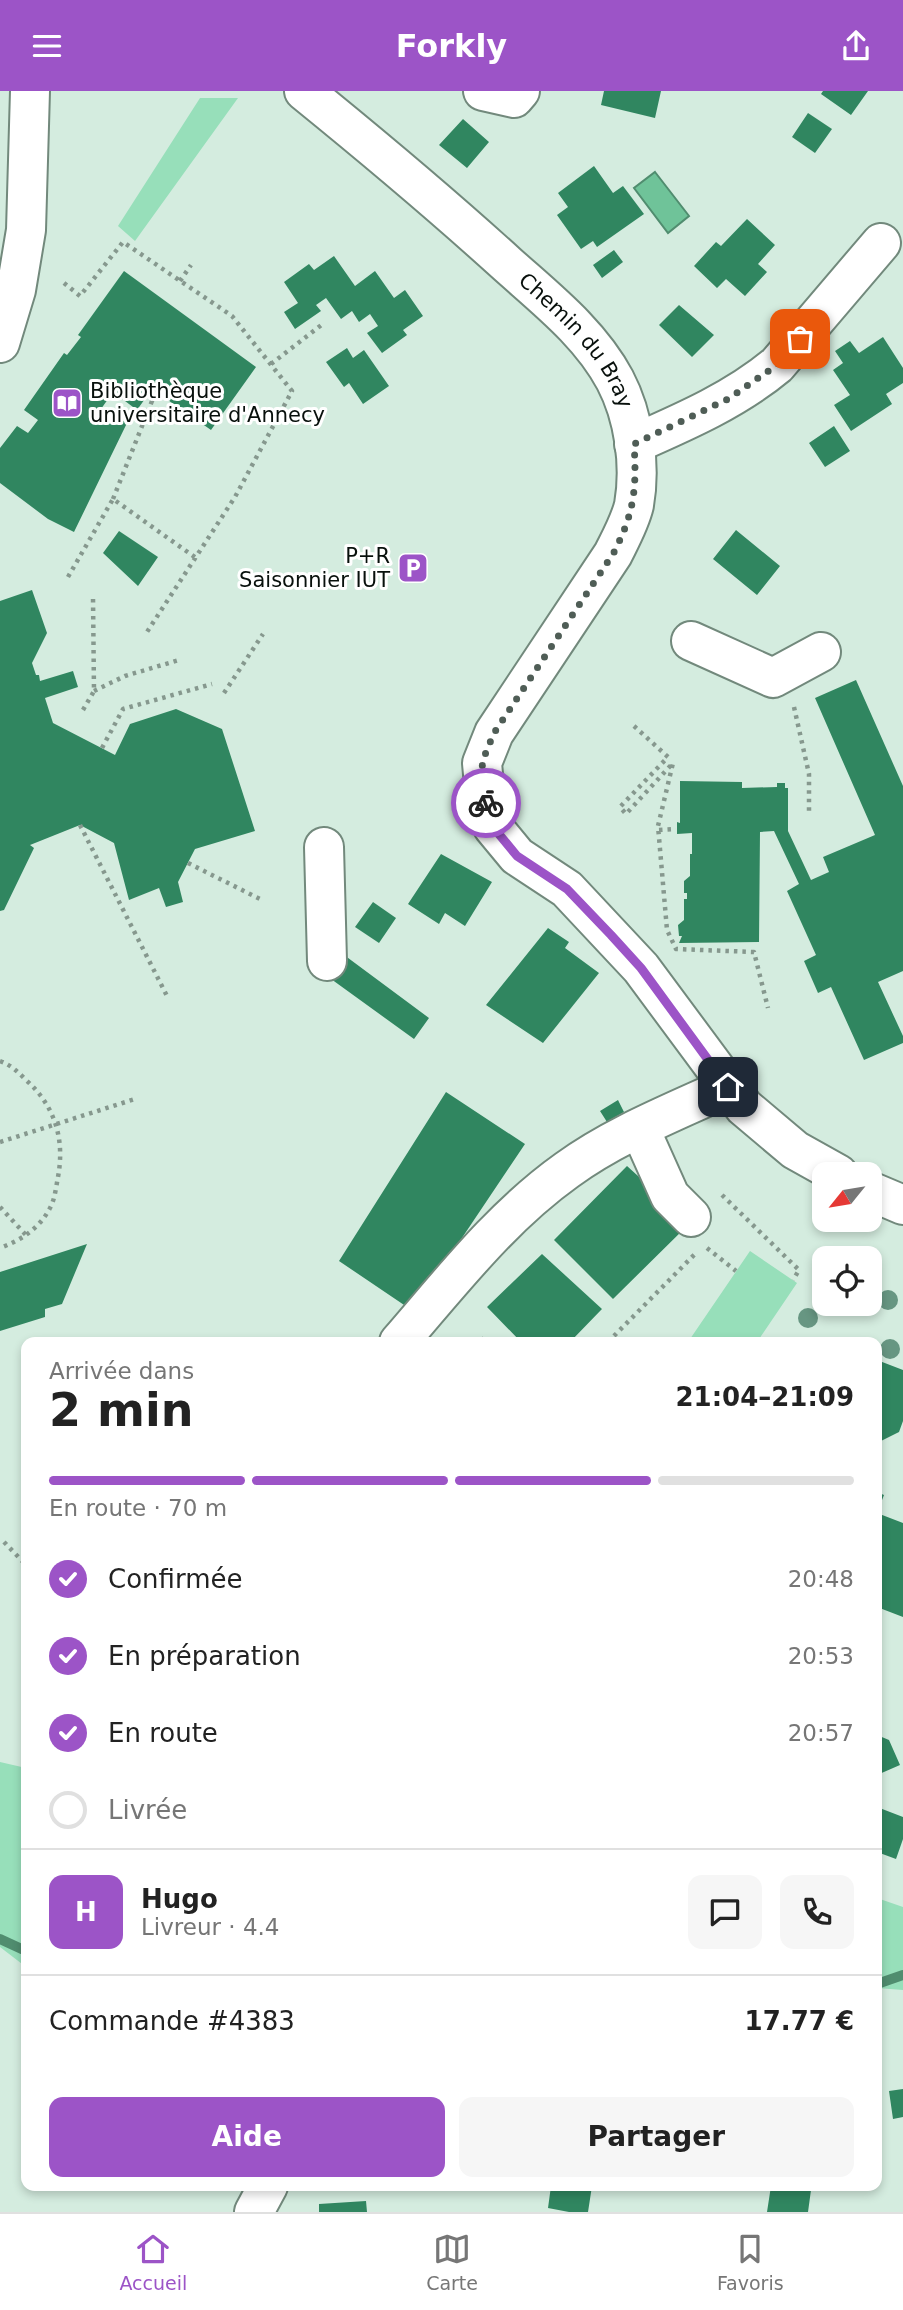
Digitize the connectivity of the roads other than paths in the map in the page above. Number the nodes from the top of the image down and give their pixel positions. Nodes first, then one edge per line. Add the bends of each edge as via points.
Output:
1 (30, 91) edge
2 (304, 91) edge
3 (483, 91) edge
4 (520, 91) edge
5 (881, 243) dead end
6 (0, 343) edge
7 (634, 444) junction
8 (691, 641) dead end
9 (821, 652) dead end
10 (324, 847) dead end
11 (327, 961) dead end
12 (728, 1087) junction
13 (640, 1129) junction
14 (816, 1162) edge
15 (882, 1196) edge
16 (903, 1205) edge
17 (697, 1231) road end
18 (403, 1337) edge
19 (265, 2191) edge
20 (254, 2212) edge

1 - 6 street via 26,230 16,290
2 - 7 street, Chemin du Bray via 424,189 616,382
3 - 4 street via 514,98
5 - 7 street via 764,376 728,399
7 - 12 street, Chemin du Bray via 634,505 625,531 494,733 482,762 485,796 493,827 517,856 567,889 641,968
8 - 9 street via 773,678
10 - 11 street
12 - 13 street
12 - 14 street, Chemin du Bray via 744,1107
13 - 17 street via 670,1196
13 - 18 street via 568,1169 506,1221
15 - 16 street
19 - 20 street

